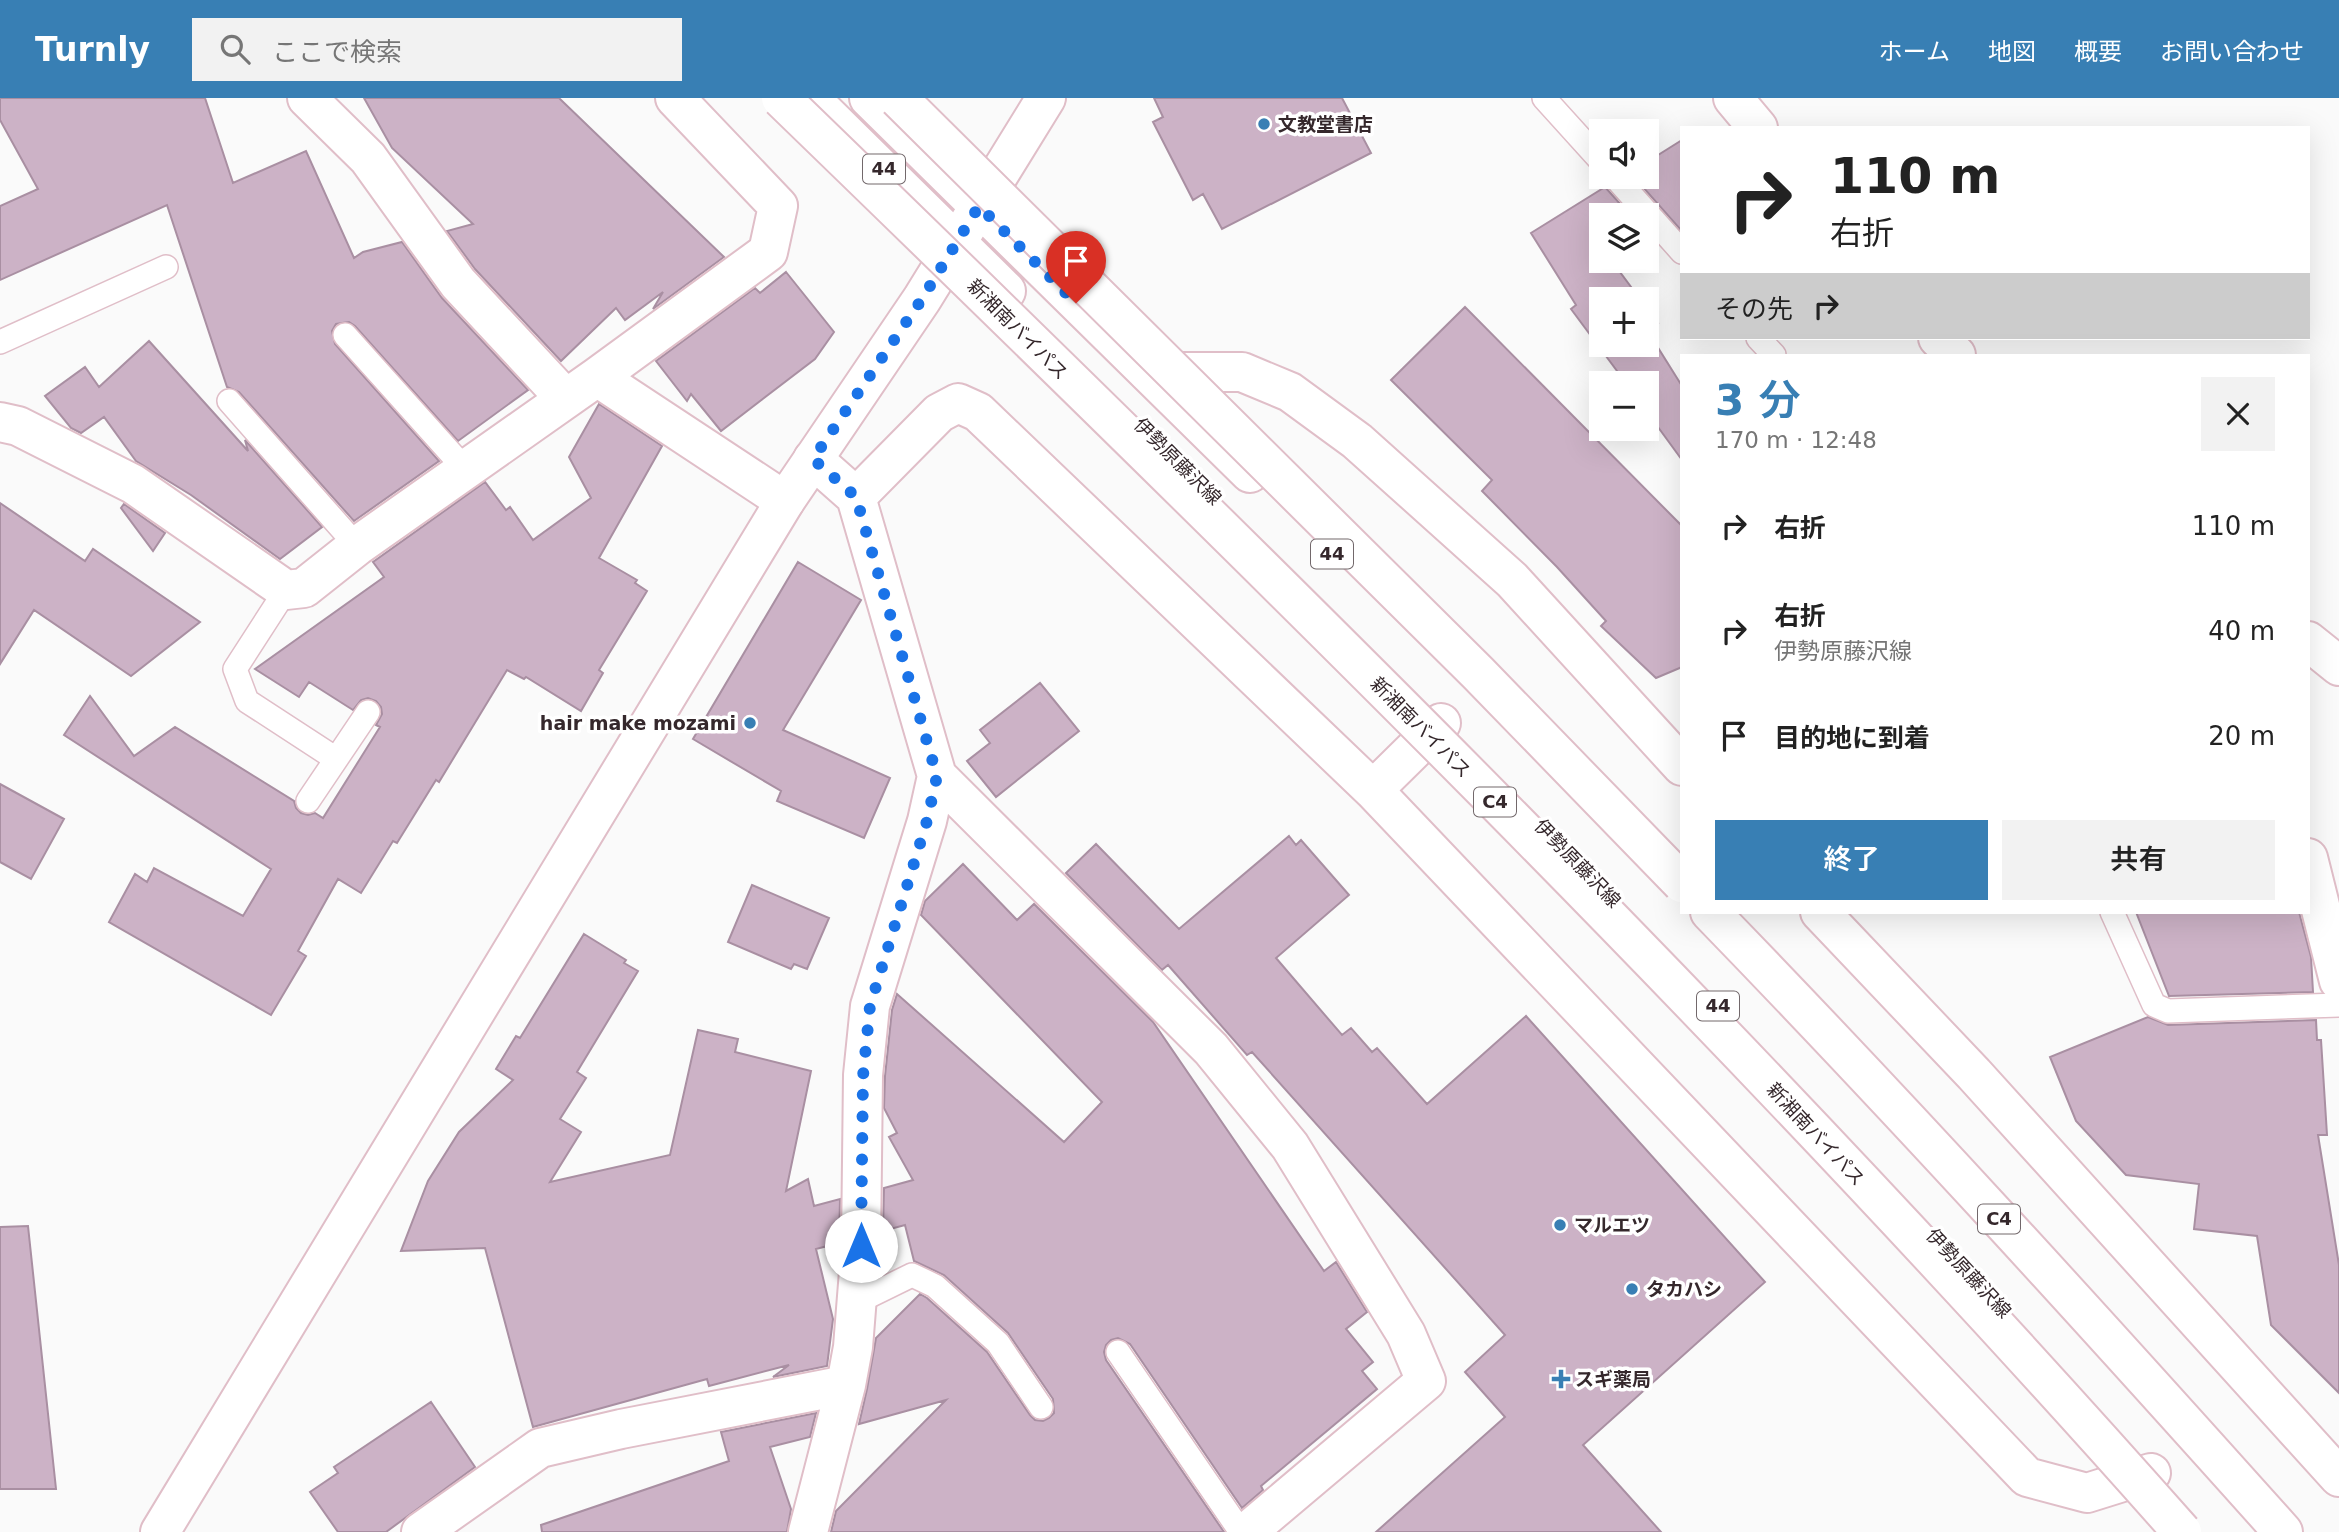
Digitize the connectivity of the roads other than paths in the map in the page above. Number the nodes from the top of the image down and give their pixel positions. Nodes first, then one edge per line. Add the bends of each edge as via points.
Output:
1 (307, 98) edge
2 (675, 98) edge
3 (781, 98) edge
4 (810, 98) edge
5 (869, 98) edge
6 (898, 98) edge
7 (1046, 98) edge
8 (1544, 98) edge
9 (1733, 98) edge
10 (1756, 126) edge
11 (1589, 148) edge
12 (1626, 189) edge
13 (979, 206) junction
14 (956, 241) junction
15 (1680, 250) edge
16 (166, 267) dead end
17 (345, 335) dead end
18 (1760, 340) edge
19 (1940, 340) edge
20 (0, 342) edge
21 (1773, 354) edge
22 (1955, 354) edge
23 (1146, 372) junction
24 (597, 377) junction
25 (565, 398) junction
26 (229, 401) dead end
27 (0, 422) edge
28 (813, 459) junction
29 (466, 468) junction
30 (856, 497) junction
31 (785, 501) junction
32 (357, 546) junction
33 (286, 590) junction
34 (2310, 643) edge
35 (2339, 666) edge
36 (368, 712) dead end
37 (1441, 723) junction
38 (1675, 749) edge
39 (335, 759) junction
40 (937, 776) junction
41 (1373, 790) junction
42 (308, 801) dead end
43 (2310, 866) edge
44 (1680, 881) edge
45 (1680, 903) edge
46 (1690, 914) edge
47 (1712, 914) edge
48 (1822, 914) edge
49 (2113, 914) edge
50 (2339, 981) edge
51 (2339, 1005) edge
52 (857, 1302) junction
53 (1118, 1352) dead end
54 (846, 1385) junction
55 (1041, 1407) dead end
56 (2151, 1474) junction
57 (2339, 1477) edge
58 (160, 1532) edge
59 (421, 1532) edge
60 (807, 1532) edge
61 (1241, 1532) edge
62 (1247, 1532) edge
63 (2182, 1532) edge
64 (2204, 1532) edge
65 (2261, 1532) edge
66 (2283, 1532) edge

1 - 25 main road via 368,158 458,283
2 - 24 main road via 778,206 768,252
3 - 63 main road, 新湘南バイパス / C4, bridge via 1420,725 1740,1052 2051,1384
4 - 14 main road, 伊勢原藤沢線 / 44
5 - 13 main road, 44
6 - 44 main road, bridge via 1478,673
7 - 13 main road
8 - 11 lane
9 - 10 main road
12 - 15 lane
13 - 14 main road
13 - 23 main road, 44
14 - 28 main road
14 - 37 main road, 伊勢原藤沢線 / 44
16 - 20 lane
17 - 29 lane
18 - 21 lane
19 - 22 main road
23 - 38 main road via 1242,372 1290,392 1357,441 1512,580
23 - 45 main road, 44 via 1462,680
24 - 25 main road
24 - 31 main road
25 - 29 main road
26 - 32 lane
27 - 33 main road via 18,426 133,484
28 - 30 main road
28 - 31 main road
29 - 32 main road
30 - 40 main road
30 - 41 main road via 939,413 958,403 978,412
31 - 58 main road
32 - 33 main road via 304,589
33 - 39 lane via 235,669 247,701
34 - 35 main road
36 - 39 lane
37 - 41 main road
37 - 56 main road, 伊勢原藤沢線 / 44 via 1764,1053
39 - 42 lane
40 - 52 main road via 870,1006 863,1076
40 - 62 main road via 1211,1049 1290,1146 1406,1334 1426,1381
41 - 56 main road via 2027,1477 2087,1493
43 - 50 main road
46 - 65 main road, 44 via 1807,1035
47 - 66 main road, C4 via 2105,1332
48 - 57 main road via 1974,1074
49 - 51 lane via 2154,1005 2168,1012
52 - 54 main road
52 - 55 lane via 912,1275 935,1286 998,1343
53 - 61 lane
54 - 59 main road via 541,1448
54 - 60 main road
56 - 64 main road, 伊勢原藤沢線 / 44

